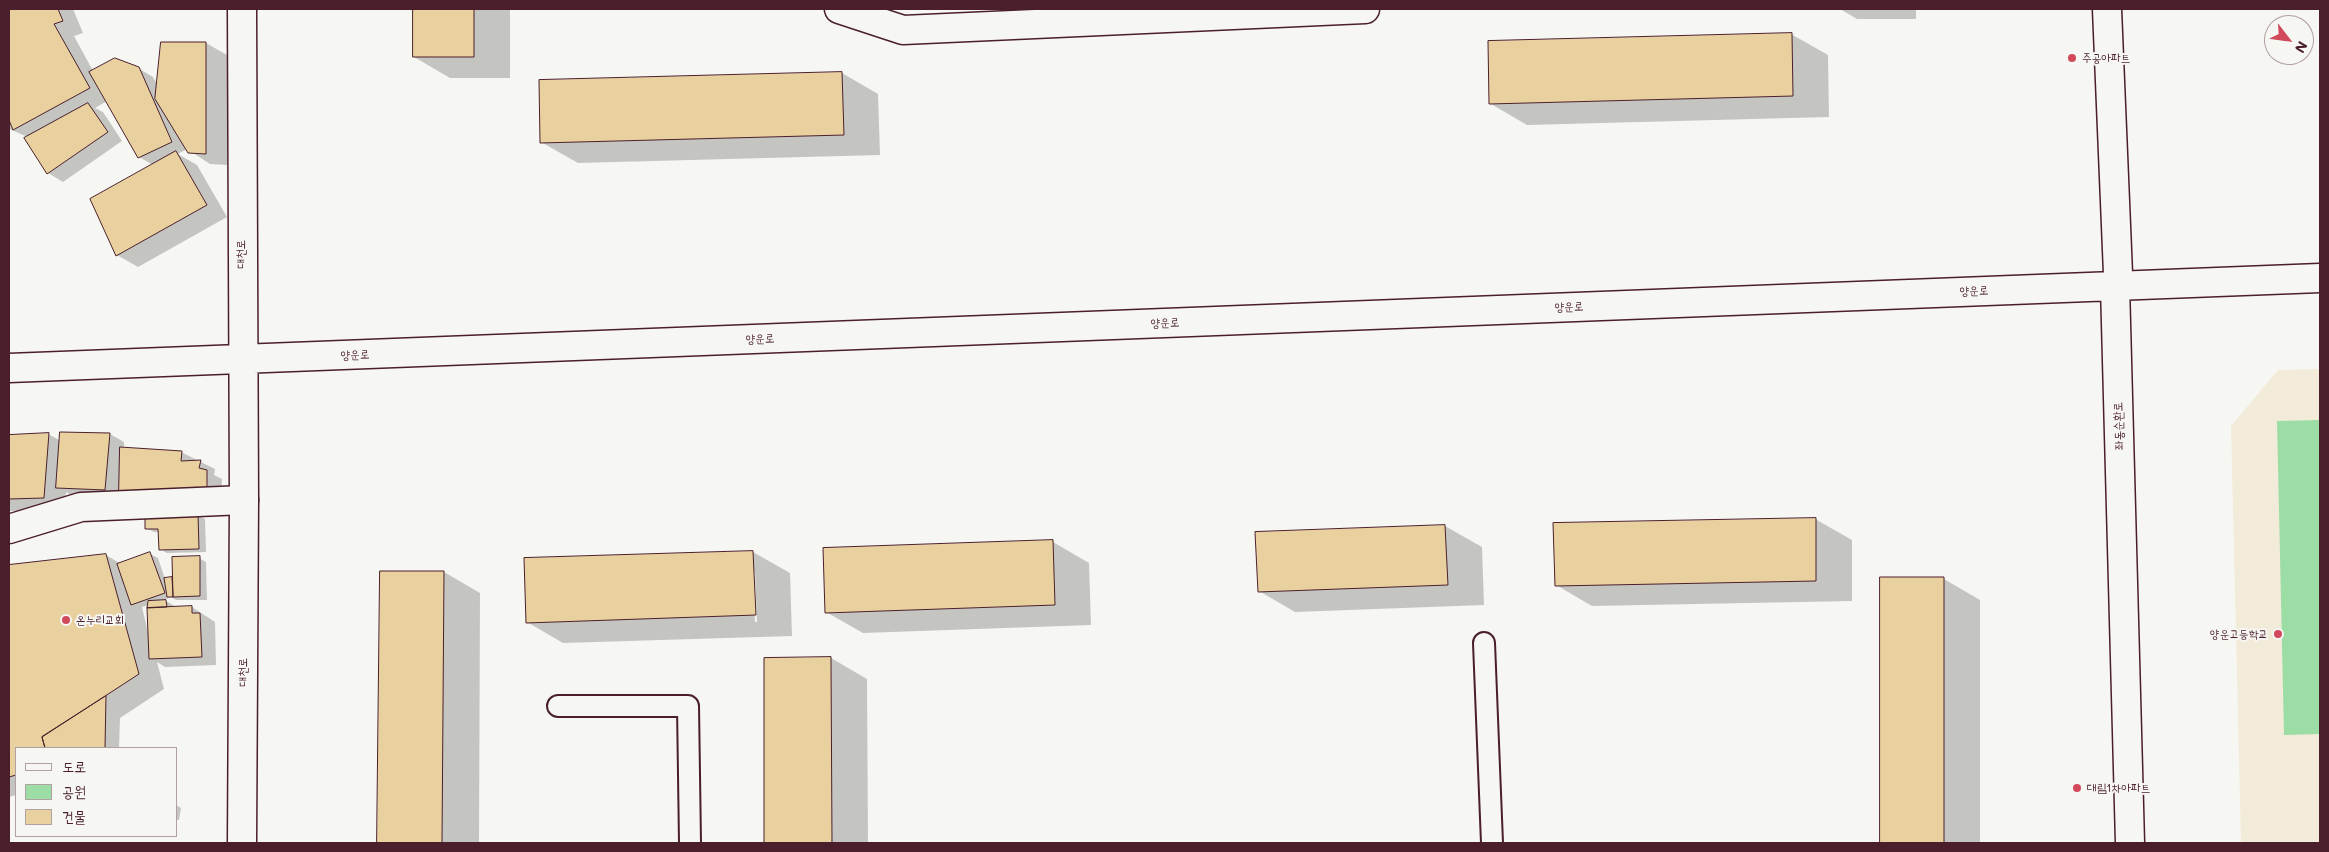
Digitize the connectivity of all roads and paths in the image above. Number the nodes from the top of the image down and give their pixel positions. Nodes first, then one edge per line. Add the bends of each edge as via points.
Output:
1 (242, 9) edge
2 (839, 9) edge
3 (1365, 9) edge
4 (2107, 9) edge
5 (2320, 278) edge
6 (2115, 286) junction
7 (241, 360) junction
8 (9, 368) edge
9 (244, 500) junction
10 (9, 529) edge
11 (1484, 643) dead end
12 (558, 706) dead end
13 (242, 843) edge
14 (690, 843) edge
15 (1492, 843) edge
16 (2130, 843) edge

1 - 7 street, 대천로
2 - 3 street via 903,30
4 - 6 street, 좌동순환로 via 2118,274
5 - 6 street, 양운로
6 - 7 street, 양운로
6 - 16 street, 좌동순환로
7 - 8 street, 양운로
7 - 9 street, 대천로
9 - 10 street via 81,507
9 - 13 street, 대천로
11 - 15 lane
12 - 14 lane via 688,706

